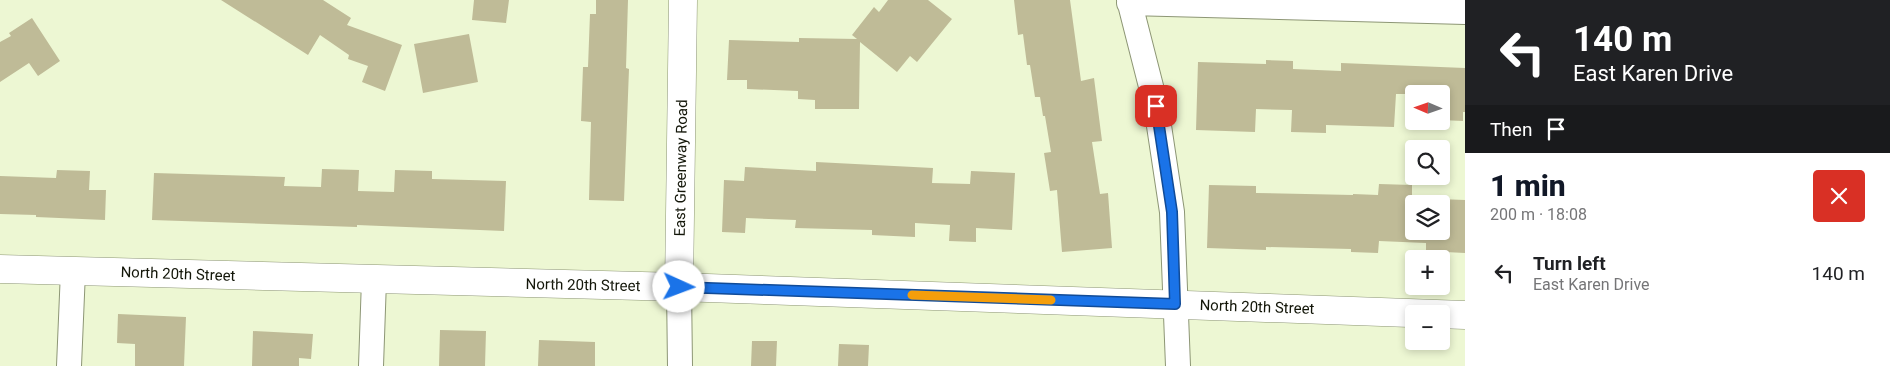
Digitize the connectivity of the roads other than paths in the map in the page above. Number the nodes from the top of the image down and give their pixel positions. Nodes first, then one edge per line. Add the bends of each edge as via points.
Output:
1 (683, 0) edge
2 (1129, 1) edge
3 (1396, 5) edge
4 (1465, 12) edge
5 (0, 269) edge
6 (73, 271) junction
7 (374, 280) junction
8 (679, 287) junction
9 (1175, 304) junction
10 (1465, 315) edge
11 (69, 366) edge
12 (371, 366) edge
13 (680, 366) edge
14 (1178, 366) edge

1 - 8 street, East Greenway Road
2 - 3 street
2 - 9 street via 1156,106 1172,212
3 - 4 street
5 - 6 street, North 20th Street
6 - 7 street, North 20th Street
6 - 11 street
7 - 8 street, North 20th Street
7 - 12 street
8 - 9 street, North 20th Street
8 - 13 street, East Greenway Road
9 - 10 street, North 20th Street
9 - 14 street

